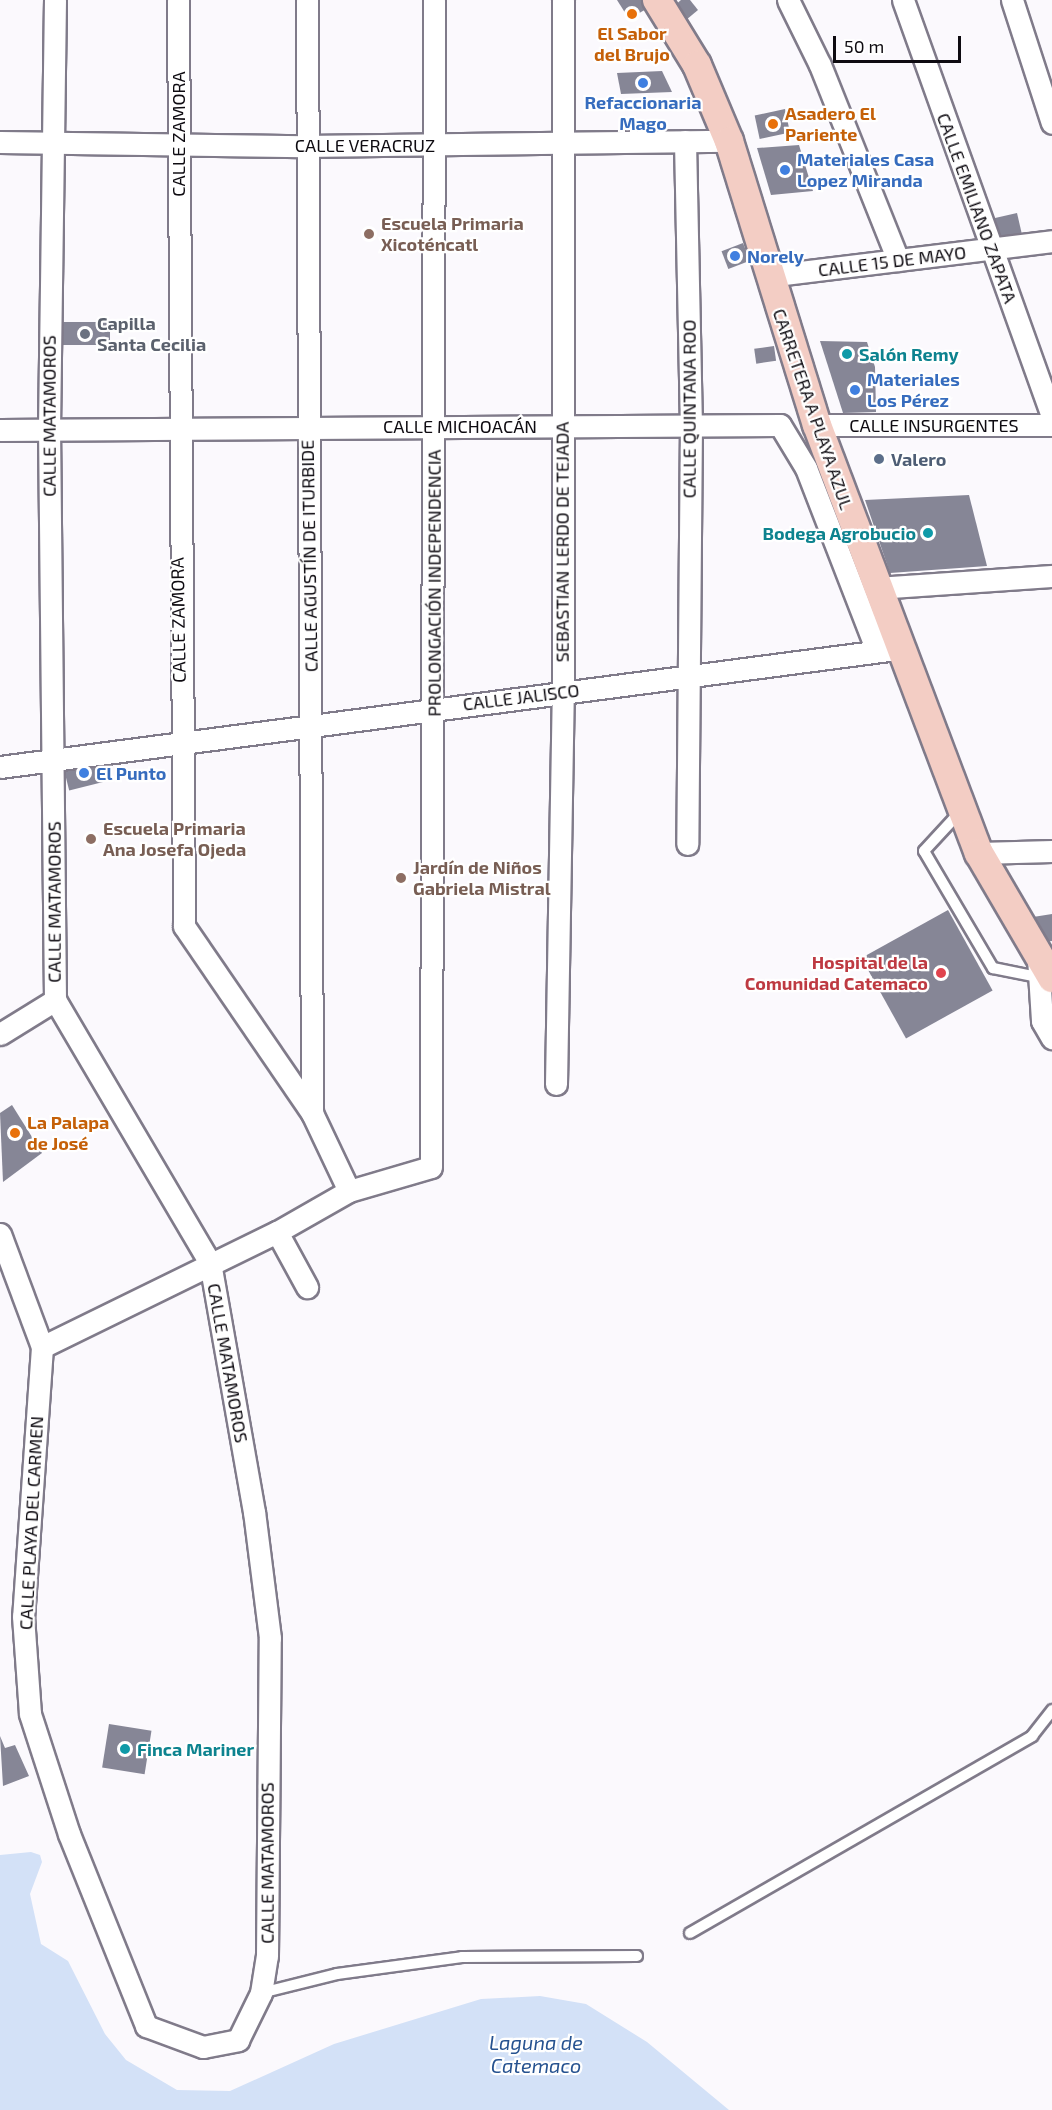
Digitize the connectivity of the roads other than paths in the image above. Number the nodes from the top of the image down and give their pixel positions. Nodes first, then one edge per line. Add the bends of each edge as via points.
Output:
1 (55, 0) edge
2 (178, 0) edge
3 (307, 0) edge
4 (434, 0) edge
5 (563, 0) edge
6 (657, 0) edge
7 (788, 0) edge
8 (903, 0) edge
9 (1012, 0) edge
10 (1052, 123) edge
11 (685, 141) junction
12 (729, 141) junction
13 (0, 142) edge
14 (564, 142) junction
15 (50, 143) junction
16 (178, 143) junction
17 (304, 146) junction
18 (432, 146) junction
19 (1052, 241) edge
20 (992, 250) junction
21 (898, 260) junction
22 (768, 276) junction
23 (1052, 415) edge
24 (691, 423) junction
25 (561, 425) junction
26 (817, 425) junction
27 (1052, 425) edge
28 (305, 426) junction
29 (435, 427) junction
30 (176, 428) junction
31 (49, 429) junction
32 (0, 430) edge
33 (1052, 576) edge
34 (876, 588) junction
35 (888, 650) junction
36 (688, 678) junction
37 (563, 692) junction
38 (434, 707) junction
39 (313, 726) junction
40 (179, 742) junction
41 (53, 759) junction
42 (0, 767) edge
43 (963, 810) junction
44 (687, 844) dead end
45 (1052, 851) edge
46 (980, 853) junction
47 (1045, 972) edge
48 (55, 1000) junction
49 (0, 1034) edge
50 (1052, 1038) edge
51 (556, 1084) dead end
52 (312, 1113) junction
53 (349, 1191) junction
54 (277, 1232) junction
55 (0, 1233) edge
56 (210, 1263) junction
57 (307, 1287) dead end
58 (42, 1347) junction
59 (1052, 1710) edge
60 (690, 1933) dead end
61 (637, 1956) dead end
62 (261, 1993) junction
63 (238, 2040) joint

1 - 15 street, CALLE MATAMOROS
2 - 16 street, CALLE ZAMORA
3 - 17 street, CALLE AGUSTÍN DE ITURBIDE
4 - 18 street, PROLONGACIÓN INDEPENDENCIA
5 - 14 street, SEBASTIAN LERDO DE TEJADA
6 - 12 main road, CARRETERA A PLAYA AZUL via 697,65
7 - 21 street via 820,65
8 - 20 street, CALLE EMILIANO ZAPATA
9 - 10 street
11 - 12 street, CALLE VERACRUZ
11 - 14 street, CALLE VERACRUZ
11 - 24 street, CALLE QUINTANA ROO
12 - 22 main road, CARRETERA A PLAYA AZUL
13 - 15 street, CALLE VERACRUZ
14 - 18 street, CALLE VERACRUZ
14 - 25 street, SEBASTIAN LERDO DE TEJADA
15 - 16 street, CALLE VERACRUZ
15 - 31 street, CALLE MATAMOROS
16 - 17 street, CALLE VERACRUZ
16 - 30 street, CALLE ZAMORA
17 - 18 street, CALLE VERACRUZ
17 - 28 street, CALLE AGUSTÍN DE ITURBIDE
18 - 29 street, PROLONGACIÓN INDEPENDENCIA
19 - 20 street, CALLE 15 DE MAYO
20 - 21 street, CALLE 15 DE MAYO
20 - 23 street, CALLE EMILIANO ZAPATA
21 - 22 street, CALLE 15 DE MAYO
22 - 26 main road, CARRETERA A PLAYA AZUL
24 - 25 street, CALLE MICHOACÁN
24 - 35 street, CALLE MICHOACÁN via 780,424 795,442
24 - 36 street, CALLE QUINTANA ROO
25 - 29 street, CALLE MICHOACÁN
25 - 37 street, SEBASTIAN LERDO DE TEJADA
26 - 27 street, CALLE INSURGENTES
26 - 34 main road, CARRETERA A PLAYA AZUL
28 - 29 street, CALLE MICHOACÁN
28 - 30 street, CALLE MICHOACÁN
28 - 39 street, CALLE AGUSTÍN DE ITURBIDE
29 - 38 street, PROLONGACIÓN INDEPENDENCIA
30 - 31 street, CALLE MICHOACÁN
30 - 40 street, CALLE ZAMORA
31 - 32 street, CALLE MICHOACÁN
31 - 41 street, CALLE MATAMOROS
33 - 34 street
34 - 35 main road, CARRETERA A PLAYA AZUL
35 - 36 street, CALLE JALISCO
35 - 43 main road, CARRETERA A PLAYA AZUL
36 - 37 street, CALLE JALISCO
36 - 44 street, CALLE QUINTANA ROO
37 - 38 street, CALLE JALISCO
37 - 51 street, SEBASTIAN LERDO DE TEJADA
38 - 39 street, CALLE JALISCO
38 - 53 street, PROLONGACIÓN INDEPENDENCIA via 431,1167
39 - 40 street, CALLE JALISCO
39 - 52 street, CALLE AGUSTÍN DE ITURBIDE
40 - 41 street, CALLE JALISCO
40 - 52 street, CALLE ZAMORA via 184,926
41 - 42 street, CALLE JALISCO
41 - 48 street, CALLE MATAMOROS
43 - 46 main road, CARRETERA A PLAYA AZUL
43 - 47 lane via 924,851 993,968
45 - 46 street
46 - 47 main road, CARRETERA A PLAYA AZUL
47 - 50 street via 1042,1021
48 - 49 street
48 - 56 street, CALLE MATAMOROS
52 - 53 street, CALLE ZAMORA
53 - 54 street
54 - 56 street
54 - 57 street
55 - 58 street, CALLE PLAYA DEL CARMEN
56 - 58 street
56 - 62 street, CALLE MATAMOROS via 255,1512 270,1638 267,1956
58 - 63 street, CALLE PLAYA DEL CARMEN via 23,1616 30,1714 69,1834 146,2026 203,2047
59 - 60 lane via 1032,1736
61 - 62 lane via 462,1957 337,1974
62 - 63 street, CALLE MATAMOROS

